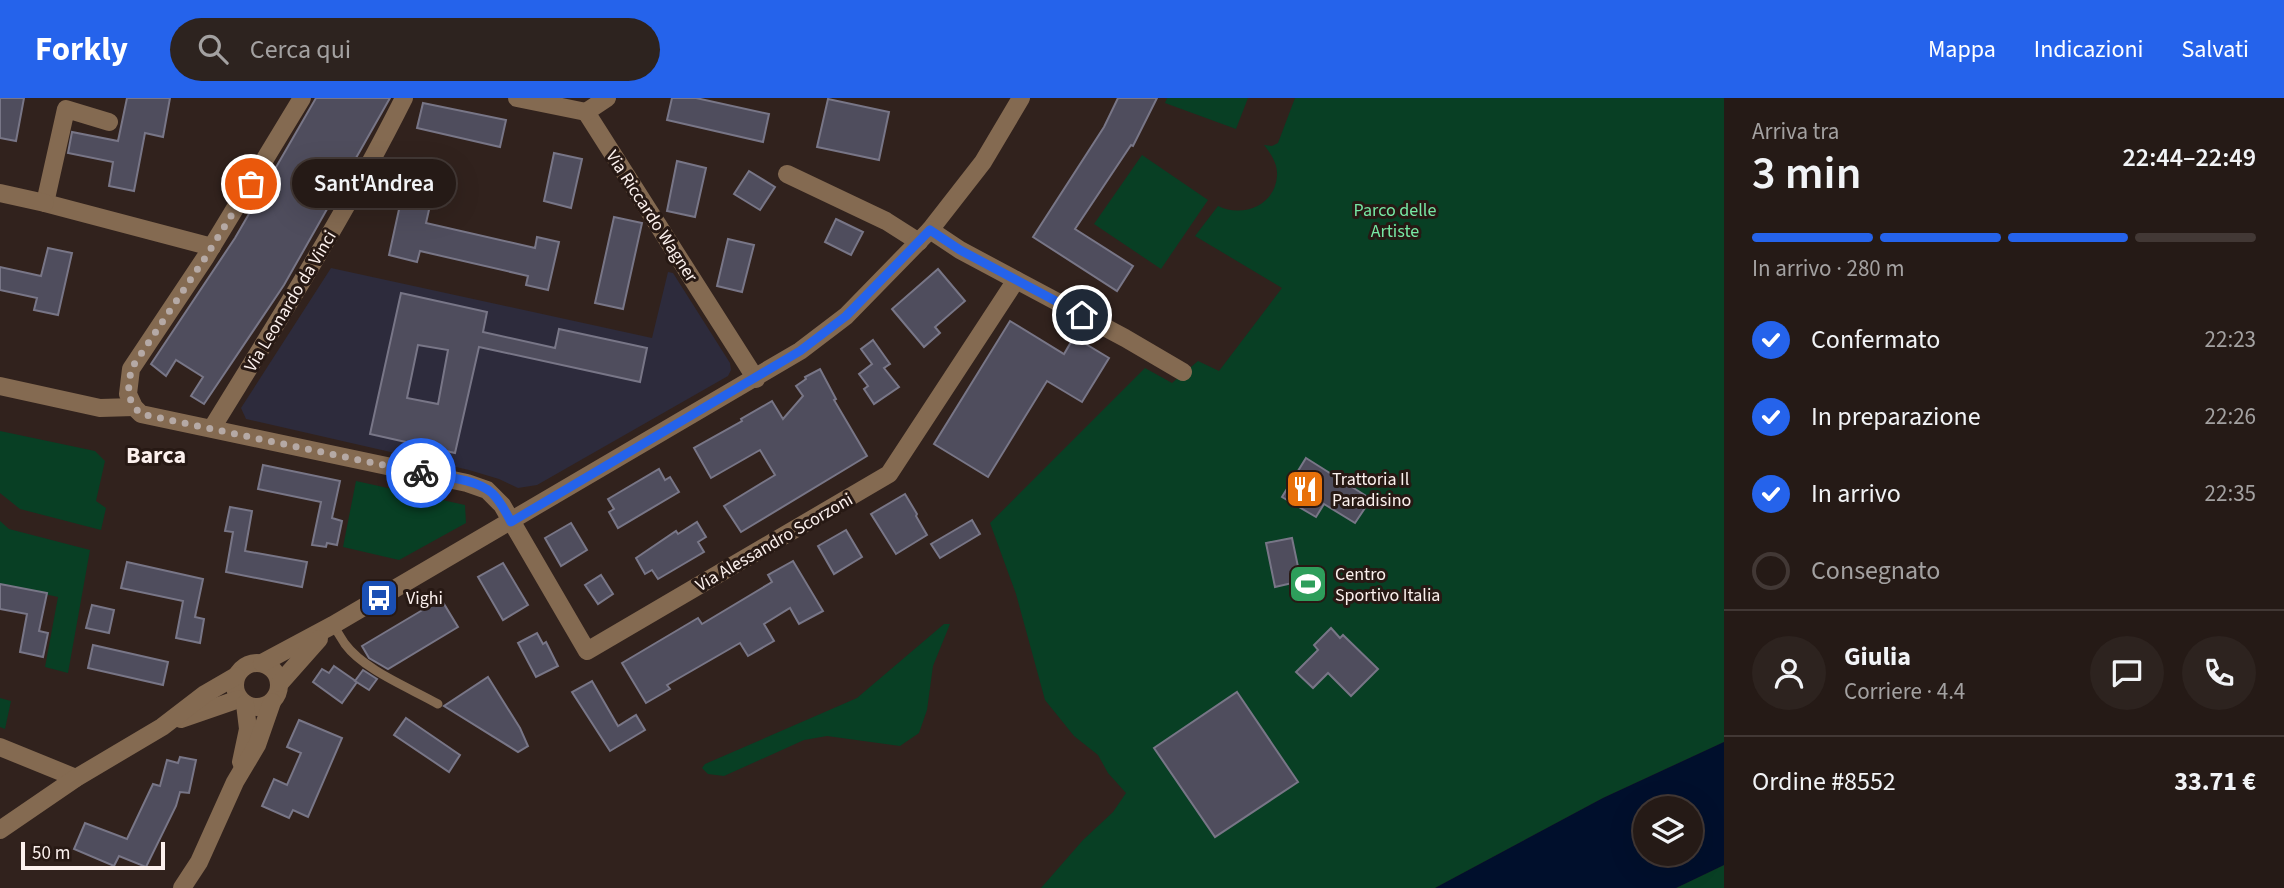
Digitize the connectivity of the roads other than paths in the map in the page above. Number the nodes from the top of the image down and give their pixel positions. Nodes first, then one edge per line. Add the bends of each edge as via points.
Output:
1 (302, 98) edge
2 (404, 98) edge
3 (517, 98) edge
4 (607, 98) edge
5 (1021, 98) edge
6 (586, 112) junction
7 (109, 122) dead end
8 (787, 174) dead end
9 (0, 193) edge
10 (45, 203) junction
11 (925, 236) junction
12 (212, 247) junction
13 (1016, 280) junction
14 (1183, 372) dead end
15 (756, 379) junction
16 (0, 386) edge
17 (134, 407) junction
18 (212, 428) junction
19 (511, 522) junction
20 (332, 626) junction
21 (262, 663) junction
22 (236, 676) junction
23 (279, 683) junction
24 (242, 702) junction
25 (272, 702) junction
26 (438, 704) dead end
27 (162, 727) junction
28 (0, 747) edge
29 (76, 778) junction
30 (235, 782) junction
31 (0, 830) edge
32 (182, 888) edge

1 - 12 street
2 - 18 street, Via Leonardo da Vinci via 316,261
3 - 6 street
4 - 6 street
5 - 11 street via 983,163
6 - 15 street, Via Riccardo Wagner
7 - 10 street via 66,109
8 - 11 street
9 - 10 street
10 - 12 street
11 - 13 street
11 - 15 street via 846,316
12 - 17 street via 131,369 128,394
13 - 14 street
13 - 19 street, Via Alessandro Scorzoni via 890,474 587,651
15 - 19 street
16 - 17 street via 100,408
17 - 18 street via 141,414
18 - 19 street via 481,487 493,494
19 - 20 street
20 - 21 street
20 - 23 street
20 - 26 lane via 359,657
21 - 22 street via 246,666
21 - 23 street via 274,670
22 - 24 street via 235,691
22 - 27 street
23 - 25 street
24 - 25 street via 256,708
24 - 27 street
24 - 30 street via 248,729
25 - 30 street via 257,745
27 - 29 street
28 - 29 street
29 - 31 street
30 - 32 street via 199,862

